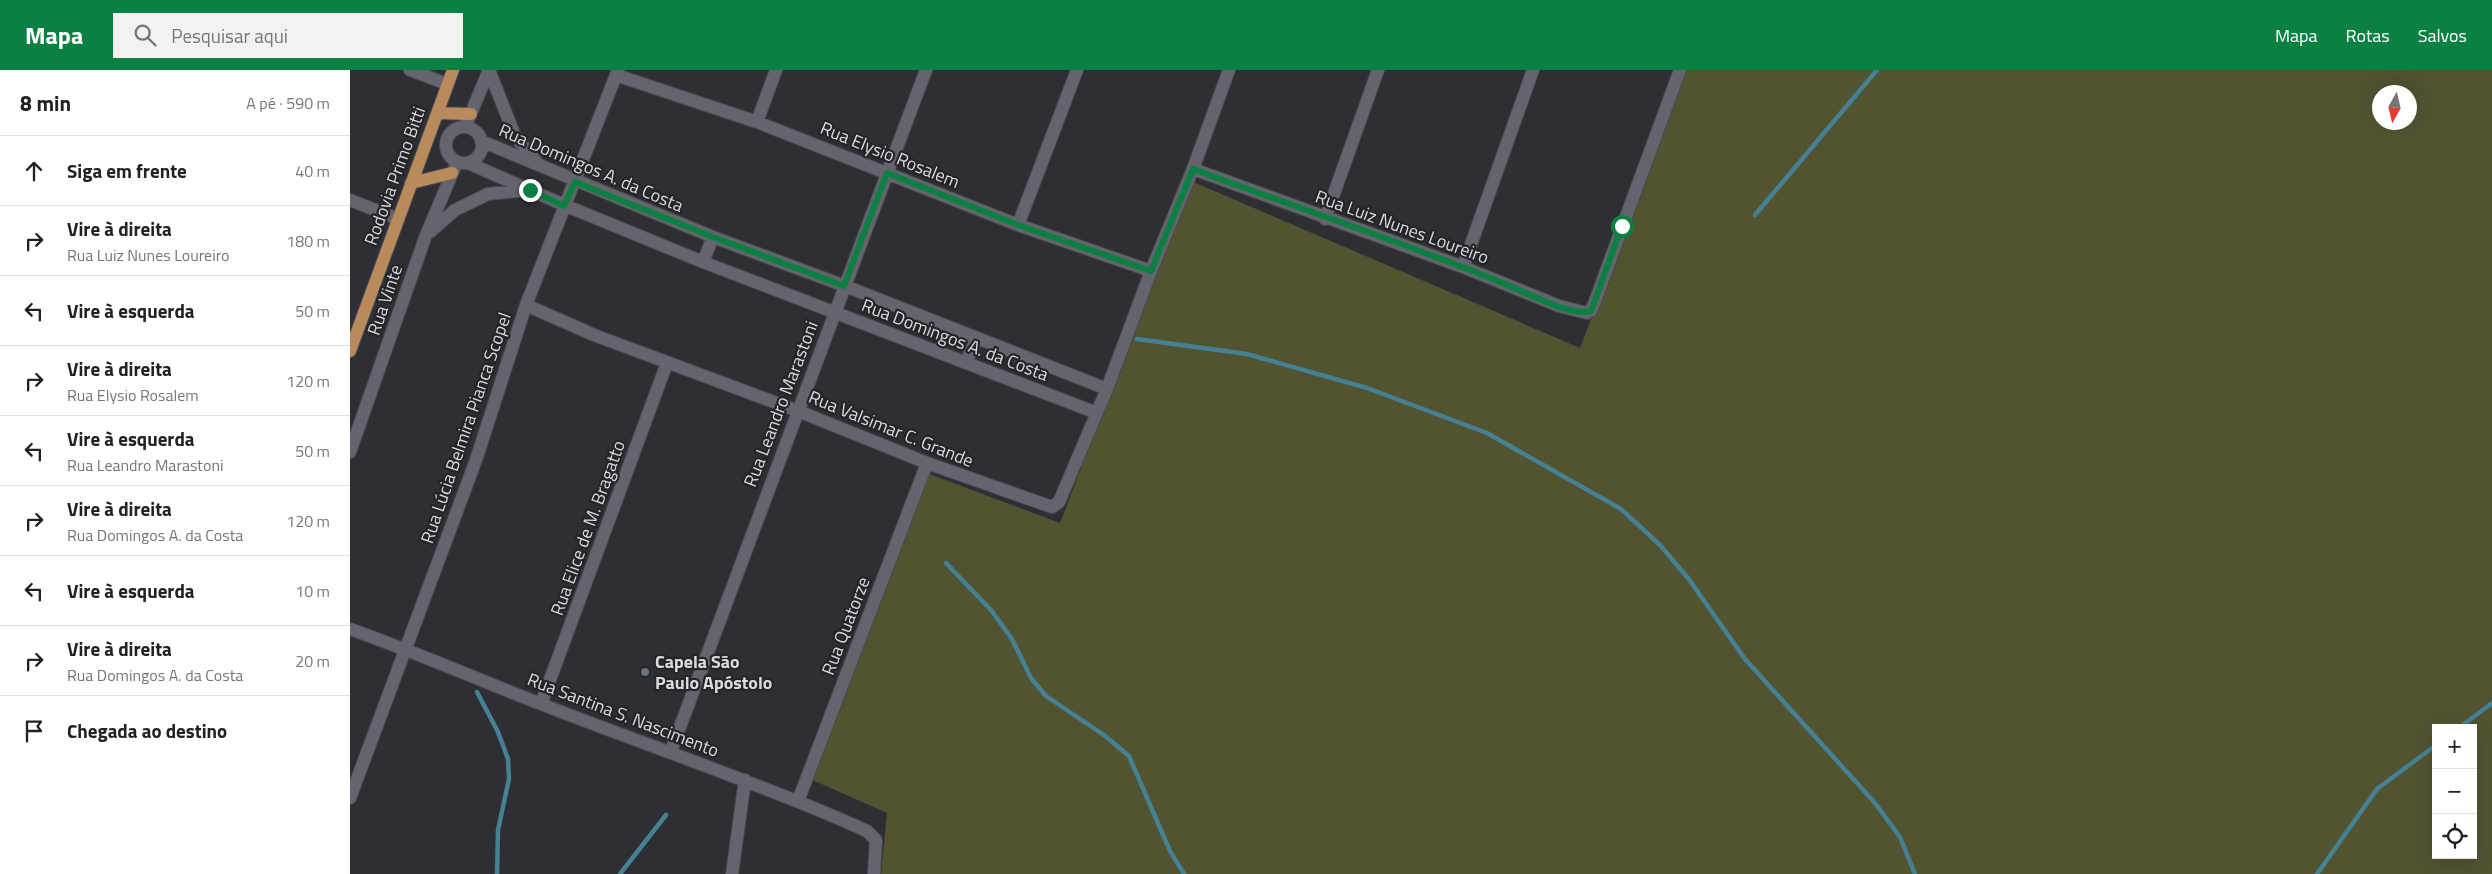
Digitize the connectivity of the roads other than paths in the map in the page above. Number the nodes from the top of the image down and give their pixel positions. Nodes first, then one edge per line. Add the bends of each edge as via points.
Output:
1 (410, 70) edge
2 (453, 70) edge
3 (489, 70) edge
4 (776, 70) edge
5 (926, 70) edge
6 (1077, 70) edge
7 (1229, 70) edge
8 (1378, 70) edge
9 (1533, 70) edge
10 (1680, 70) edge
11 (617, 72) edge
12 (447, 84) junction
13 (437, 113) junction
14 (471, 114) junction
15 (757, 122) junction
16 (465, 127) junction
17 (481, 141) junction
18 (459, 166) junction
19 (540, 166) junction
20 (1193, 169) junction
21 (887, 173) junction
22 (575, 182) junction
23 (411, 183) junction
24 (530, 190) junction
25 (350, 200) edge
26 (564, 206) junction
27 (398, 219) junction
28 (1325, 219) junction
29 (1018, 225) junction
30 (426, 235) junction
31 (713, 237) junction
32 (703, 262) junction
33 (1463, 267) junction
34 (1151, 271) junction
35 (844, 286) junction
36 (526, 305) junction
37 (835, 312) junction
38 (977, 338) junction
39 (350, 351) edge
40 (966, 362) junction
41 (667, 364) junction
42 (1107, 389) junction
43 (798, 411) junction
44 (1097, 413) junction
45 (350, 452) edge
46 (927, 463) junction
47 (350, 629) edge
48 (407, 649) junction
49 (541, 704) junction
50 (671, 751) junction
51 (745, 780) junction
52 (350, 798) edge
53 (798, 801) junction
54 (732, 874) edge
55 (874, 874) edge

1 - 12 street
2 - 12 main road, Rodovia Primo Bitti
3 - 14 street
3 - 19 street via 515,136
4 - 15 street
5 - 21 street, Rua Leandro Marastoni
6 - 29 street
7 - 20 street
8 - 28 street
9 - 33 street
10 - 33 street, Rua Luiz Nunes Loureiro via 1591,311 1582,313 1559,306
11 - 15 street, Rua Elysio Rosalem
11 - 22 street, Rua Lúcia Belmira Pianca Scopel
12 - 13 main road, Rodovia Primo Bitti
13 - 14 main road
13 - 23 main road, Rodovia Primo Bitti
14 - 16 street
15 - 21 street, Rua Elysio Rosalem
16 - 17 street via 476,132
16 - 18 street via 454,130 447,138 446,150
17 - 18 street via 478,157
17 - 19 street, Rua Domingos A. da Costa
18 - 23 main road
18 - 24 street, Rua Domingos A. da Costa
18 - 30 street, Rua Vinte
19 - 22 street, Rua Domingos A. da Costa
20 - 28 street, Rua Luiz Nunes Loureiro
20 - 34 street
21 - 29 street, Rua Elysio Rosalem
21 - 35 street, Rua Leandro Marastoni
22 - 26 street, Rua Lúcia Belmira Pianca Scopel
22 - 31 street, Rua Domingos A. da Costa
23 - 27 main road, Rodovia Primo Bitti
24 - 26 street, Rua Domingos A. da Costa
24 - 30 street via 488,194 455,210
25 - 27 street
26 - 32 street, Rua Domingos A. da Costa
26 - 36 street, Rua Lúcia Belmira Pianca Scopel
27 - 39 main road, Rodovia Primo Bitti
28 - 33 street, Rua Luiz Nunes Loureiro
29 - 34 street, Rua Elysio Rosalem
30 - 45 street, Rua Vinte
31 - 32 street
31 - 35 street, Rua Domingos A. da Costa
32 - 37 street, Rua Domingos A. da Costa
34 - 42 street
35 - 37 street, Rua Leandro Marastoni
35 - 38 street, Rua Domingos A. da Costa
36 - 41 street, Rua Valsimar C. Grande
36 - 48 street, Rua Lúcia Belmira Pianca Scopel via 476,460
37 - 40 street, Rua Domingos A. da Costa
37 - 43 street, Rua Leandro Marastoni
38 - 40 street
38 - 42 street, Rua Domingos A. da Costa
40 - 44 street, Rua Domingos A. da Costa
41 - 43 street, Rua Valsimar C. Grande
41 - 49 street, Rua Elice de M. Bragatto
42 - 44 street
43 - 46 street, Rua Valsimar C. Grande
43 - 50 street, Rua Leandro Marastoni
44 - 46 street, Rua Valsimar C. Grande via 1057,506 1047,507
46 - 53 street, Rua Quatorze
47 - 48 street, Rua Santina S. Nascimento
48 - 49 street, Rua Santina S. Nascimento
48 - 52 street, Rua Lúcia Belmira Pianca Scopel
49 - 50 street, Rua Santina S. Nascimento
50 - 51 street, Rua Santina S. Nascimento
51 - 53 street, Rua Santina S. Nascimento
51 - 54 street
53 - 55 street, Rua Santina S. Nascimento via 873,836 877,845

